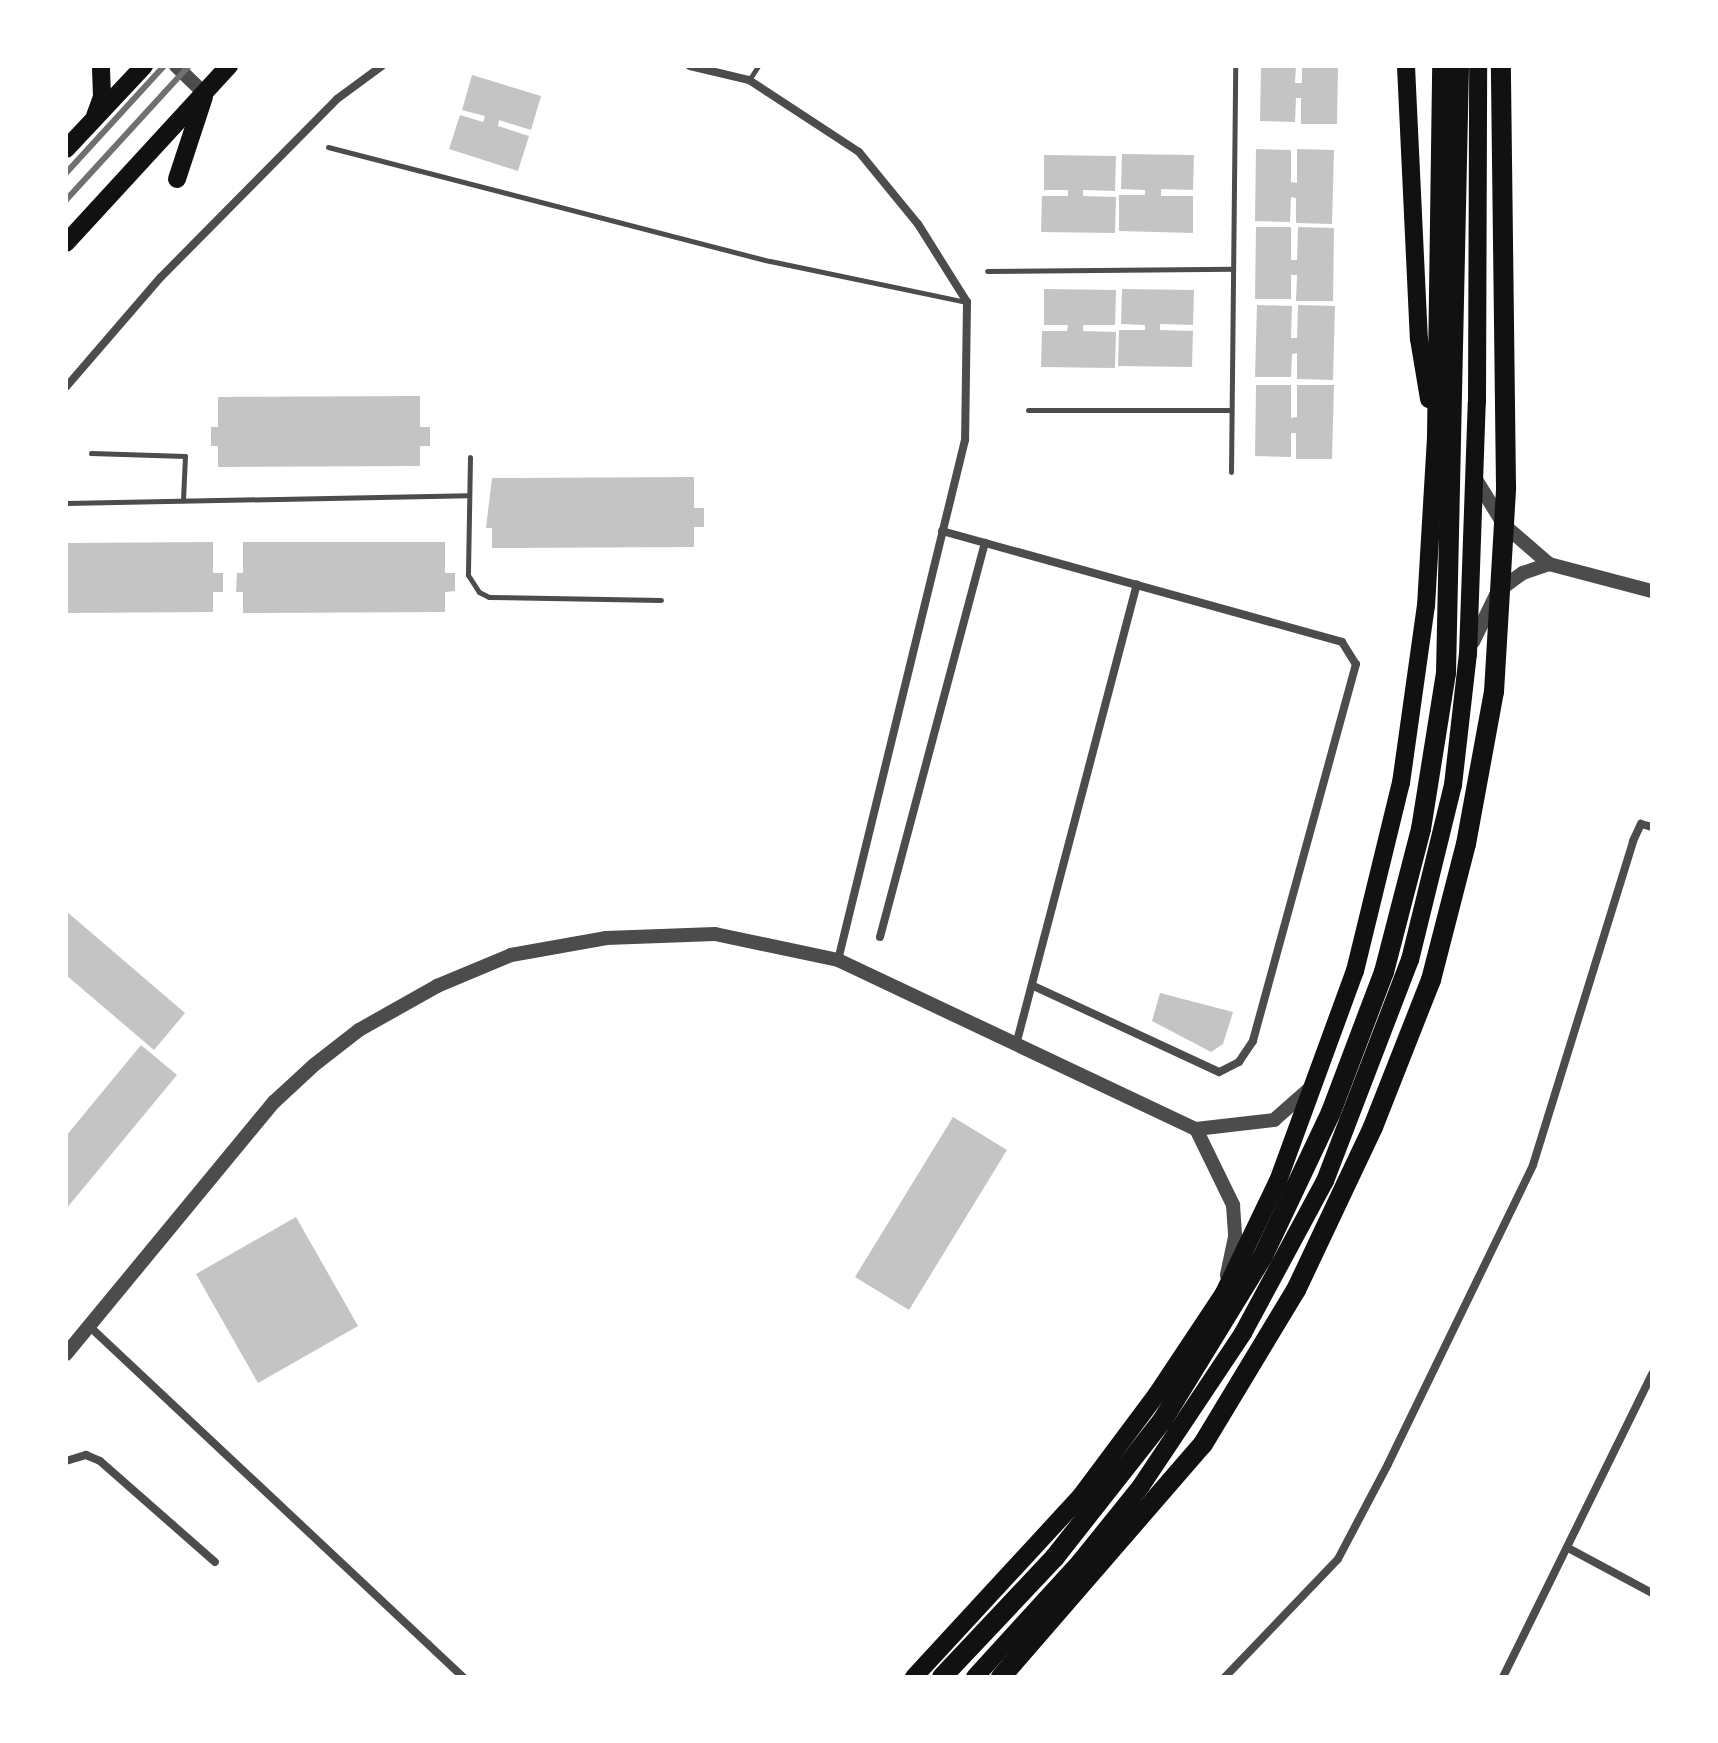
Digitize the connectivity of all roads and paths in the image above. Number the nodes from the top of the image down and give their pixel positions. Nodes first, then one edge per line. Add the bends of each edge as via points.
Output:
1 (101, 66) edge
2 (144, 66) edge
3 (176, 66) edge
4 (229, 66) edge
5 (382, 66) edge
6 (690, 66) edge
7 (758, 66) edge
8 (1235, 66) edge
9 (1406, 66) edge
10 (1441, 66) edge
11 (1459, 66) edge
12 (1478, 66) edge
13 (1501, 66) edge
14 (749, 80) junction
15 (205, 94) junction
16 (93, 122) junction
17 (328, 147) dead end
18 (66, 149) edge
19 (177, 179) dead end
20 (66, 243) edge
21 (1233, 269) junction
22 (987, 271) dead end
23 (967, 302) junction
24 (66, 387) edge
25 (1028, 410) dead end
26 (1231, 410) junction
27 (1436, 437) junction
28 (91, 453) dead end
29 (470, 457) dead end
30 (1231, 472) dead end
31 (1474, 474) junction
32 (468, 495) junction
33 (183, 500) junction
34 (66, 503) edge
35 (942, 531) junction
36 (985, 543) junction
37 (1549, 564) junction
38 (1137, 585) junction
39 (1652, 591) edge
40 (661, 600) dead end
41 (1468, 654) junction
42 (1652, 827) edge
43 (880, 937) dead end
44 (838, 960) junction
45 (1032, 985) junction
46 (1017, 1041) junction
47 (1321, 1072) junction
48 (1196, 1129) junction
49 (1224, 1293) junction
50 (89, 1326) junction
51 (66, 1354) edge
52 (1652, 1374) edge
53 (66, 1461) edge
54 (1570, 1549) junction
55 (215, 1562) dead end
56 (1652, 1593) edge
57 (463, 1677) edge
58 (914, 1677) edge
59 (942, 1677) edge
60 (975, 1677) edge
61 (1001, 1677) edge
62 (1225, 1677) edge
63 (1503, 1677) edge

1 - 16 main road via 102,97
2 - 16 main road
3 - 15 street
4 - 15 main road
5 - 24 street via 337,99 182,256
6 - 14 street
7 - 14 lane
8 - 21 lane
9 - 27 main road via 1419,339
10 - 27 main road
11 - 59 highway via 1446,673 1421,829 1384,972 1331,1112 1263,1256 1162,1421 1055,1557
12 - 31 main road
13 - 61 highway via 1506,487 1494,692 1466,844 1431,980 1373,1127 1296,1290 1203,1444
14 - 23 street via 859,152 918,224
15 - 19 main road
15 - 20 main road
16 - 18 main road
17 - 23 lane via 770,261
21 - 22 lane
21 - 26 lane
23 - 35 street via 965,440
25 - 26 lane
26 - 30 lane
27 - 47 main road via 1426,606 1401,783 1355,971
28 - 33 lane via 185,456
29 - 32 lane
31 - 37 street via 1504,525
31 - 41 main road
32 - 33 lane
32 - 40 lane via 468,575 479,592 489,597
33 - 34 lane
35 - 36 street
35 - 44 street
36 - 38 street
36 - 43 street
37 - 39 street
37 - 41 street via 1523,573 1498,591
38 - 45 street
38 - 45 street via 1342,642 1356,664 1253,1041 1239,1062 1219,1072
41 - 60 main road via 1453,785 1410,960 1325,1181 1243,1333 1141,1486
42 - 62 street via 1641,824 1533,1165 1388,1464 1338,1559
44 - 46 street
44 - 50 street via 715,934 606,938 511,955 437,986 359,1030 274,1102
45 - 46 street
46 - 48 street
47 - 48 street via 1303,1098 1274,1120
47 - 49 main road via 1278,1181
48 - 49 street via 1233,1205 1235,1237
49 - 58 main road via 1081,1496
50 - 51 street
50 - 57 street
52 - 54 street
53 - 55 street via 86,1455 100,1461
54 - 56 street
54 - 63 street

